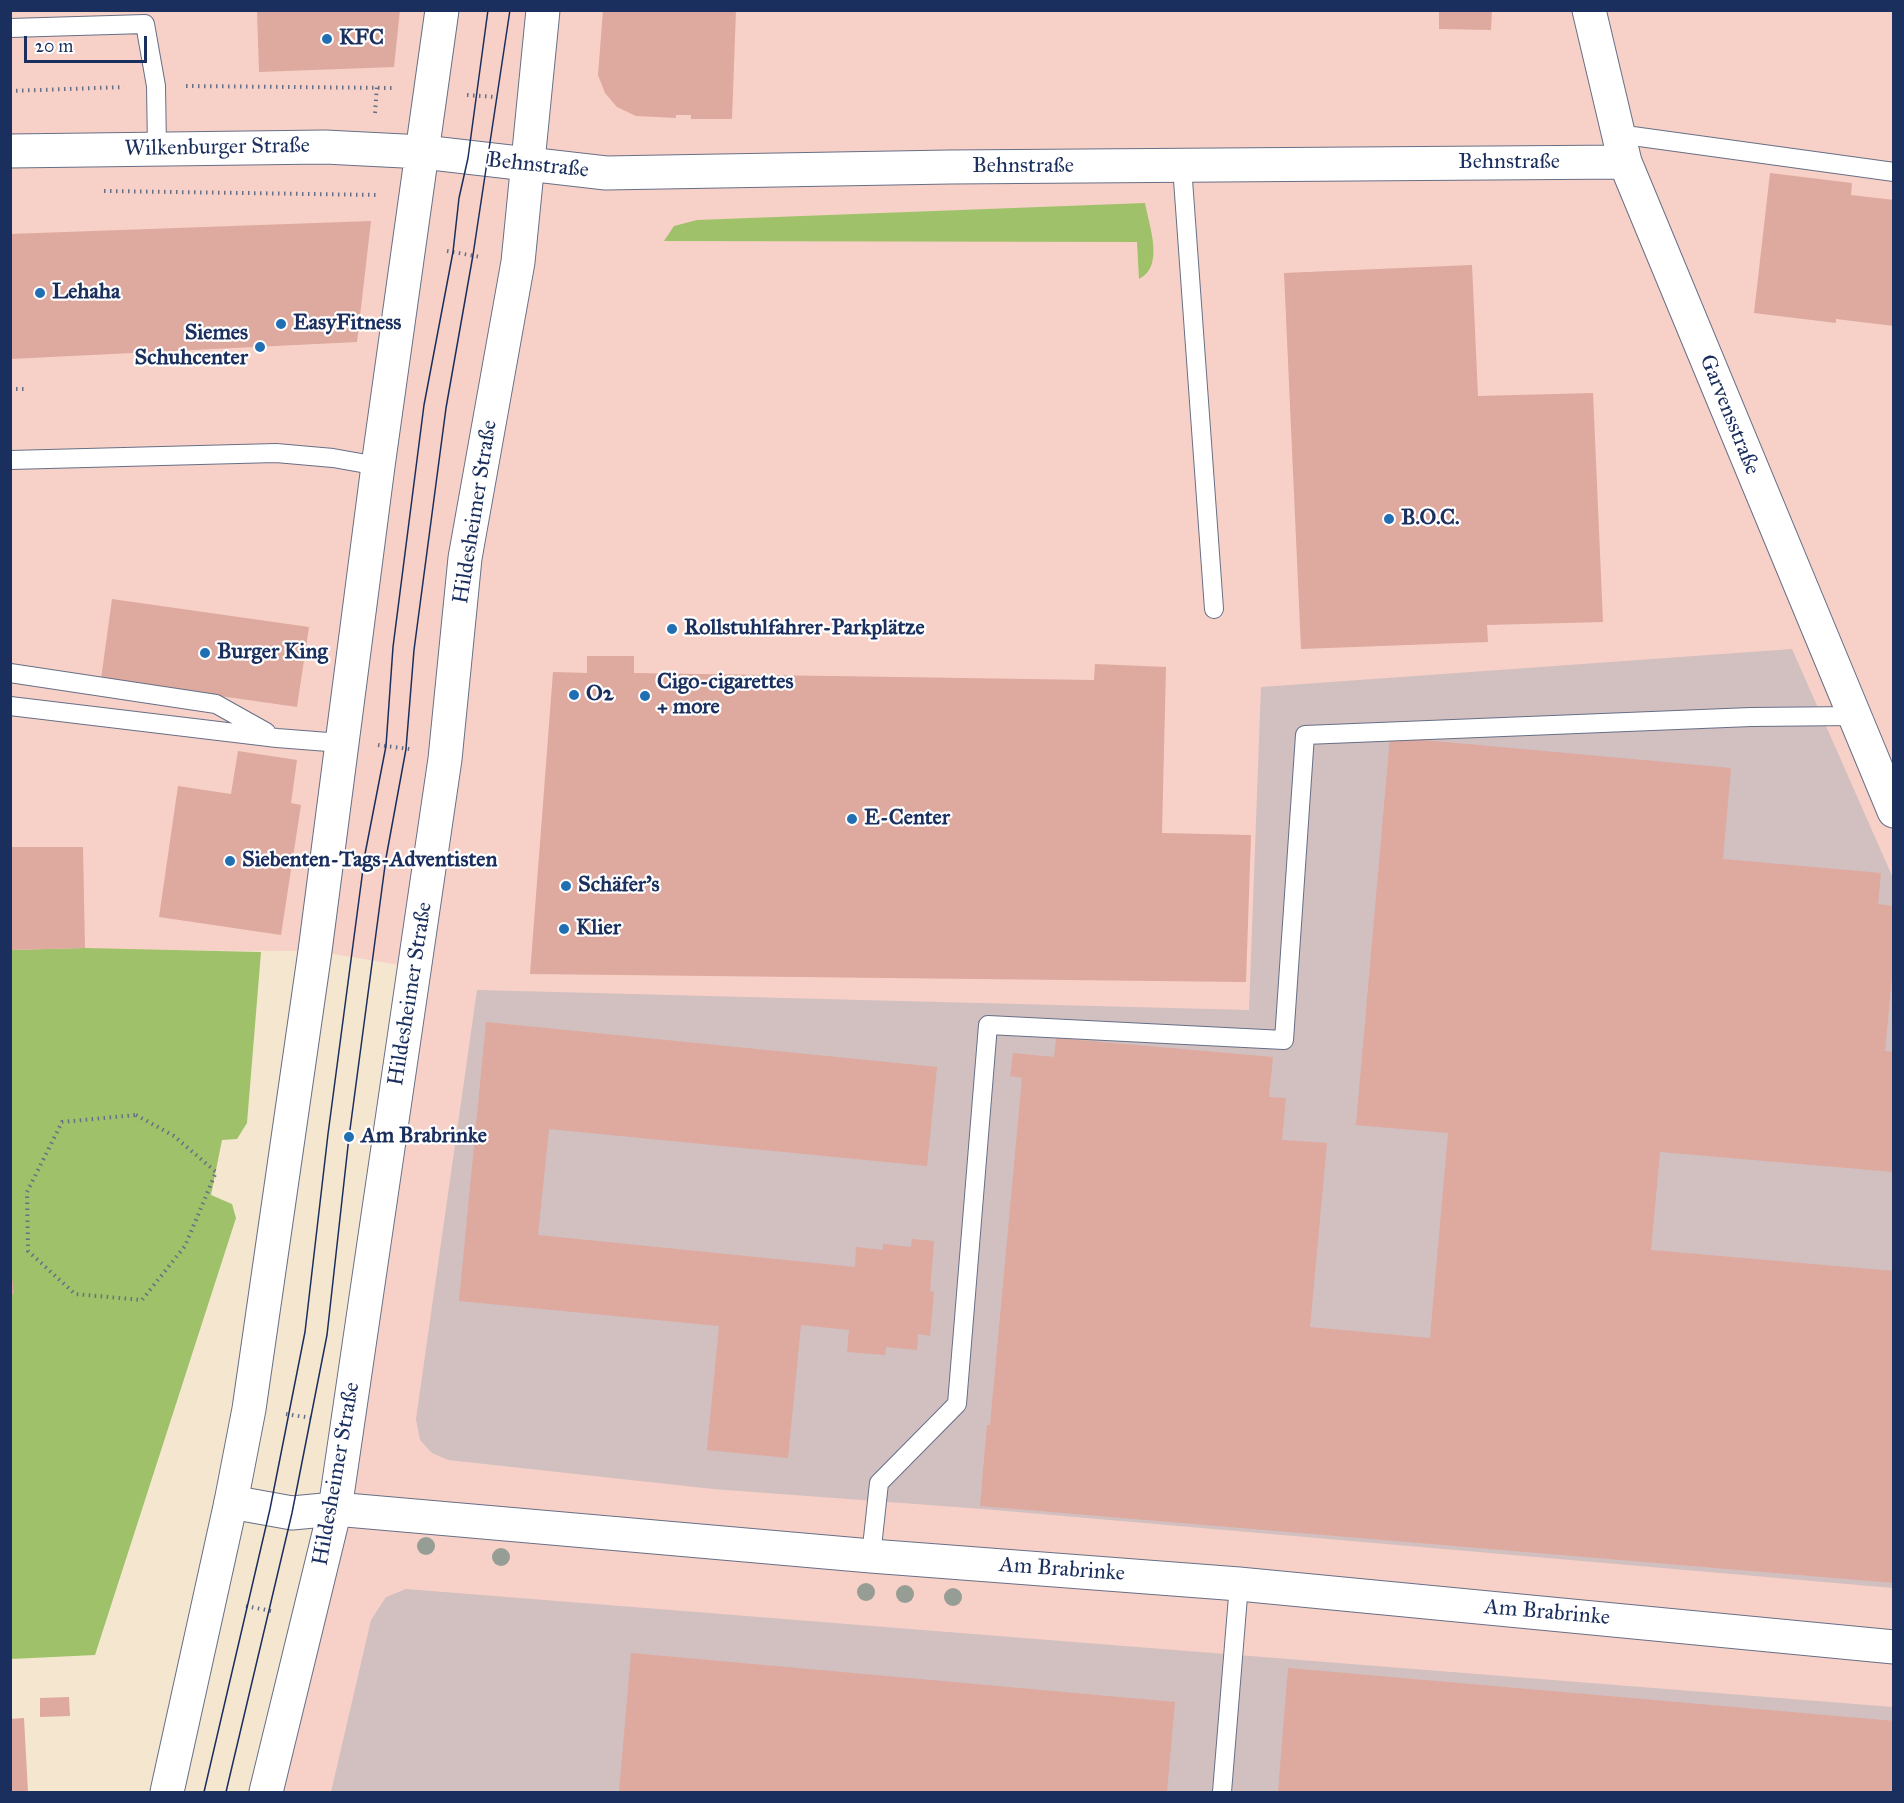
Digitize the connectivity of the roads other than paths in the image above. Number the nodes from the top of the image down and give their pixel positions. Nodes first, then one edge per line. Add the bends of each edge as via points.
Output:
1 (442, 10) edge
2 (543, 10) edge
3 (1589, 10) edge
4 (10, 28) edge
5 (1622, 148) junction
6 (157, 149) junction
7 (10, 151) edge
8 (423, 152) junction
9 (528, 166) junction
10 (1182, 166) junction
11 (1893, 172) edge
12 (10, 460) edge
13 (378, 466) junction
14 (1214, 609) dead end
15 (10, 673) edge
16 (10, 706) edge
17 (1854, 716) junction
18 (277, 738) junction
19 (356, 744) junction
20 (1893, 811) edge
21 (231, 1503) junction
22 (335, 1509) junction
23 (871, 1556) junction
24 (1239, 1584) junction
25 (1893, 1647) edge
26 (167, 1792) edge
27 (266, 1792) edge
28 (1222, 1792) edge

1 - 8 main road
2 - 9 main road, Hildesheimer Straße
3 - 5 main road, Garvensstraße
4 - 6 lane via 145,24 156,86
5 - 10 main road, Behnstraße
5 - 11 lane
5 - 17 main road, Garvensstraße
6 - 7 main road, Wilkenburger Straße
6 - 8 main road, Wilkenburger Straße via 325,147
8 - 9 main road, Behnstraße
8 - 13 main road
9 - 10 main road, Behnstraße via 606,173
9 - 22 main road, Hildesheimer Straße via 518,262 465,558 445,759
10 - 14 lane
12 - 13 lane via 276,453
13 - 19 main road
15 - 18 lane via 216,705
16 - 18 lane
17 - 20 main road, Garvensstraße
17 - 23 lane via 1305,735 1284,1040 988,1025 957,1404 879,1483
18 - 19 lane
19 - 21 main road via 315,951 249,1409
21 - 22 main road, Am Brabrinke via 292,1512
21 - 26 main road
22 - 23 main road, Am Brabrinke
22 - 27 main road, Hildesheimer Straße
23 - 24 main road, Am Brabrinke
24 - 25 main road, Am Brabrinke
24 - 28 lane

